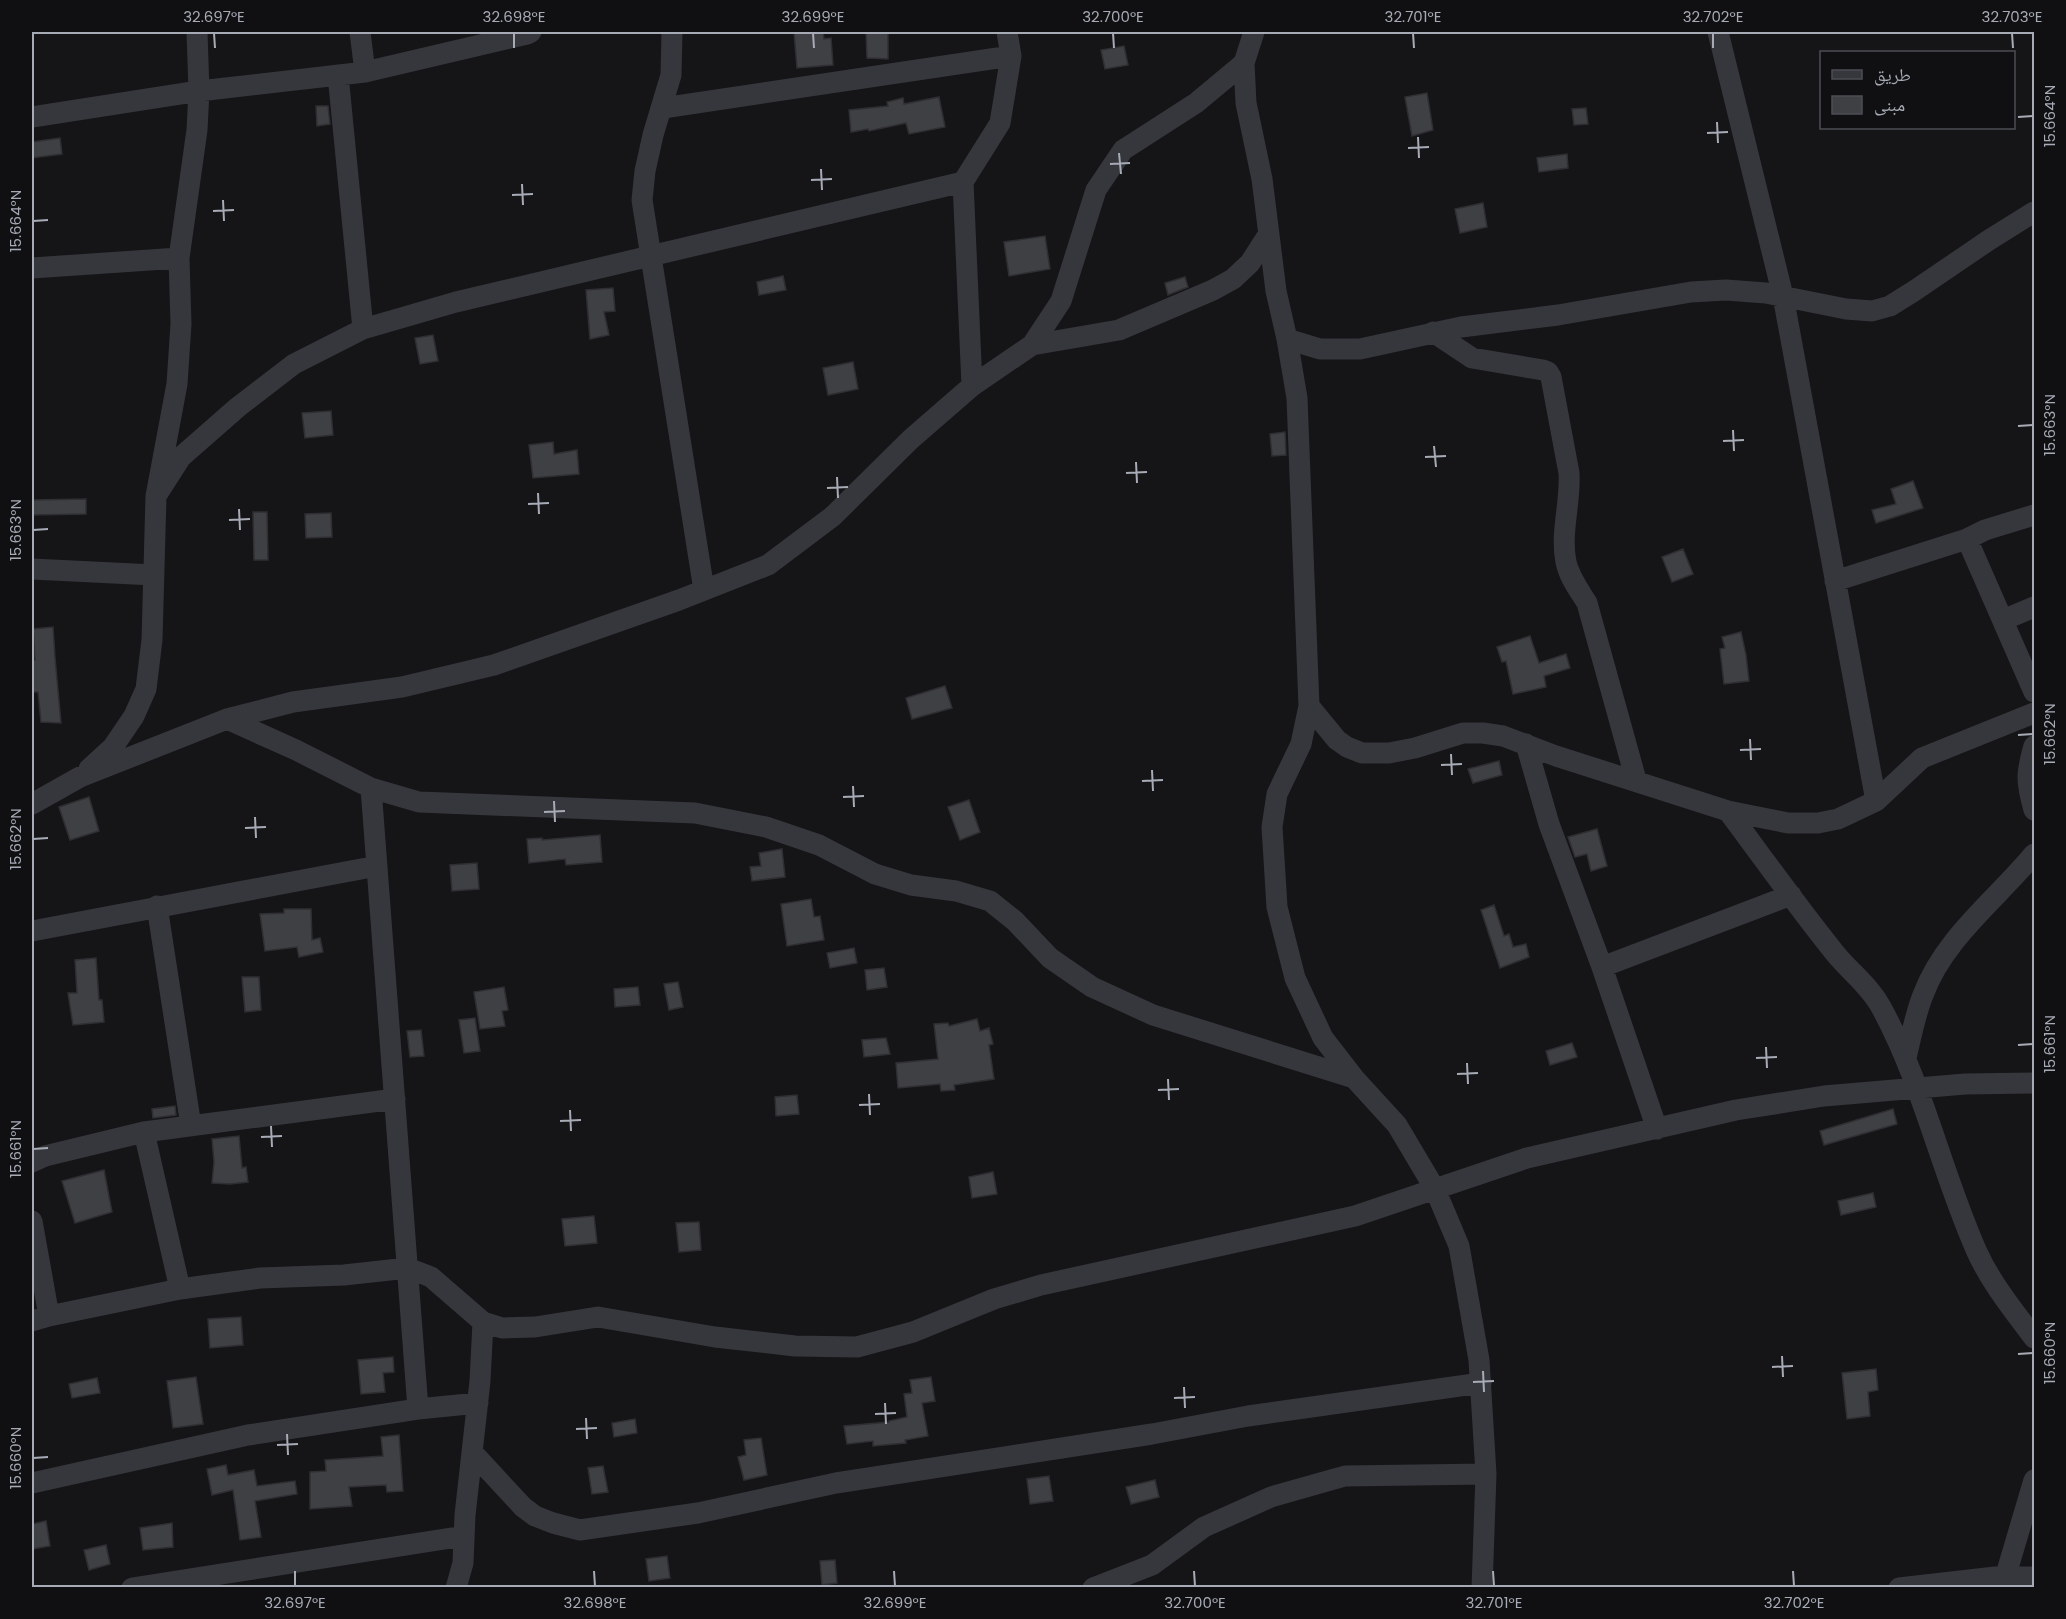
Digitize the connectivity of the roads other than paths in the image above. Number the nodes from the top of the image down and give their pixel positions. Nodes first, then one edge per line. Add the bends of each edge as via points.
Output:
1 (197, 32) edge
2 (360, 32) edge
3 (531, 32) edge
4 (672, 32) edge
5 (1007, 32) edge
6 (1254, 32) edge
7 (1718, 32) edge
8 (1011, 56) junction
9 (1245, 63) junction
10 (365, 72) junction
11 (338, 75) junction
12 (199, 91) junction
13 (663, 108) junction
14 (32, 117) edge
15 (963, 182) junction
16 (2034, 212) edge
17 (1268, 235) junction
18 (651, 255) junction
19 (179, 258) junction
20 (32, 268) edge
21 (1783, 296) junction
22 (363, 329) junction
23 (1433, 332) junction
24 (1287, 339) junction
25 (1032, 345) junction
26 (972, 386) junction
27 (156, 496) junction
28 (2034, 515) edge
29 (1967, 539) junction
30 (32, 569) edge
31 (154, 575) junction
32 (1835, 580) junction
33 (704, 590) junction
34 (2034, 607) edge
35 (2003, 620) junction
36 (2034, 692) edge
37 (1309, 706) junction
38 (2034, 713) edge
39 (227, 719) junction
40 (1526, 744) junction
41 (2034, 746) edge
42 (2031, 774) edge
43 (80, 777) junction
44 (1636, 780) junction
45 (371, 788) junction
46 (1876, 801) junction
47 (32, 804) edge
48 (2034, 810) edge
49 (1728, 811) junction
50 (2034, 854) edge
51 (377, 866) junction
52 (1791, 895) junction
53 (157, 906) junction
54 (32, 931) edge
55 (1602, 967) junction
56 (1906, 1058) junction
57 (1354, 1078) junction
58 (2034, 1083) edge
59 (1917, 1088) junction
60 (395, 1099) junction
61 (191, 1126) junction
62 (1657, 1129) junction
63 (144, 1132) junction
64 (32, 1162) edge
65 (1435, 1189) junction
66 (32, 1221) edge
67 (408, 1268) junction
68 (180, 1289) junction
69 (40, 1319) edge
70 (483, 1322) junction
71 (2034, 1338) edge
72 (1481, 1383) junction
73 (478, 1403) junction
74 (418, 1409) junction
75 (472, 1452) junction
76 (1486, 1474) junction
77 (2034, 1480) edge
78 (32, 1483) edge
79 (464, 1536) junction
80 (2034, 1577) edge
81 (2003, 1582) edge
82 (132, 1587) edge
83 (456, 1587) edge
84 (1093, 1587) edge
85 (1482, 1587) edge
86 (1899, 1587) edge

1 - 12 street
2 - 10 street
3 - 10 street
4 - 13 street via 671,75
5 - 8 street
6 - 9 street
7 - 21 street
8 - 13 street
8 - 15 street via 1000,123
9 - 17 street via 1246,103 1262,179
9 - 25 street via 1196,103 1123,150 1096,190 1061,301
10 - 11 street
11 - 12 street
11 - 22 street
12 - 14 street
12 - 19 street
13 - 18 street via 653,135 642,200
15 - 18 street
15 - 26 street
16 - 21 street via 1890,306 1872,311 1846,309
17 - 24 street
17 - 25 street via 1250,263 1213,290 1119,330
18 - 22 street via 456,302
18 - 33 street
19 - 20 street
19 - 27 street via 181,324 177,384
21 - 23 street via 1726,290 1691,292
21 - 32 street
22 - 27 street via 294,364 238,406 181,458
23 - 24 street via 1360,349 1320,349
23 - 44 street via 1472,358 1543,370 1551,377 1569,473 1566,562 1587,603
24 - 37 street via 1298,398
25 - 26 street
26 - 33 street via 833,516 768,565
27 - 31 street
28 - 29 street
29 - 32 street
29 - 35 street
30 - 31 street
31 - 43 street via 146,688 134,716 113,747
32 - 46 street
33 - 39 street via 494,665 402,687 293,702
34 - 35 street
35 - 36 street
37 - 40 street via 1338,740 1362,753 1415,748 1463,733 1503,736
37 - 57 street via 1300,744 1277,794 1272,827 1277,907 1295,978 1323,1038
38 - 46 street via 1922,758
39 - 43 street
39 - 45 street
40 - 44 street
40 - 55 street via 1556,845
41 - 42 street
42 - 48 street via 2027,786
43 - 47 street
44 - 49 street
45 - 51 street
45 - 57 street via 419,802 695,813 766,827 819,845 875,874 990,901 1058,964 1092,987 1154,1015
46 - 49 street via 1838,819 1818,823 1788,823
49 - 52 street
50 - 56 street via 1960,935 1934,972 1923,995
51 - 53 street
51 - 60 street
52 - 55 street
52 - 56 street via 1836,954 1872,991
53 - 54 street
53 - 61 street
55 - 62 street
56 - 59 street
57 - 65 street via 1397,1125
58 - 59 street
59 - 62 street via 1824,1096 1736,1110
59 - 71 street via 1977,1253
60 - 61 street
60 - 67 street
61 - 63 street
62 - 65 street via 1527,1158
63 - 64 street
63 - 68 street
65 - 70 street via 1355,1216 1041,1285 994,1299 913,1332 857,1347 795,1346 598,1317 535,1327 501,1328
65 - 72 street via 1459,1246
66 - 69 street
67 - 68 street via 260,1278
67 - 70 street via 431,1278
67 - 74 street
68 - 69 street
70 - 73 street
72 - 75 street via 1260,1414 580,1530 529,1511
72 - 76 street
73 - 74 street
73 - 75 street
74 - 78 street via 248,1435
75 - 79 street
76 - 84 street via 1345,1476 1271,1497 1204,1527 1152,1564
76 - 85 street
77 - 81 street
79 - 82 street
79 - 83 street via 463,1563
80 - 81 street
81 - 86 street

